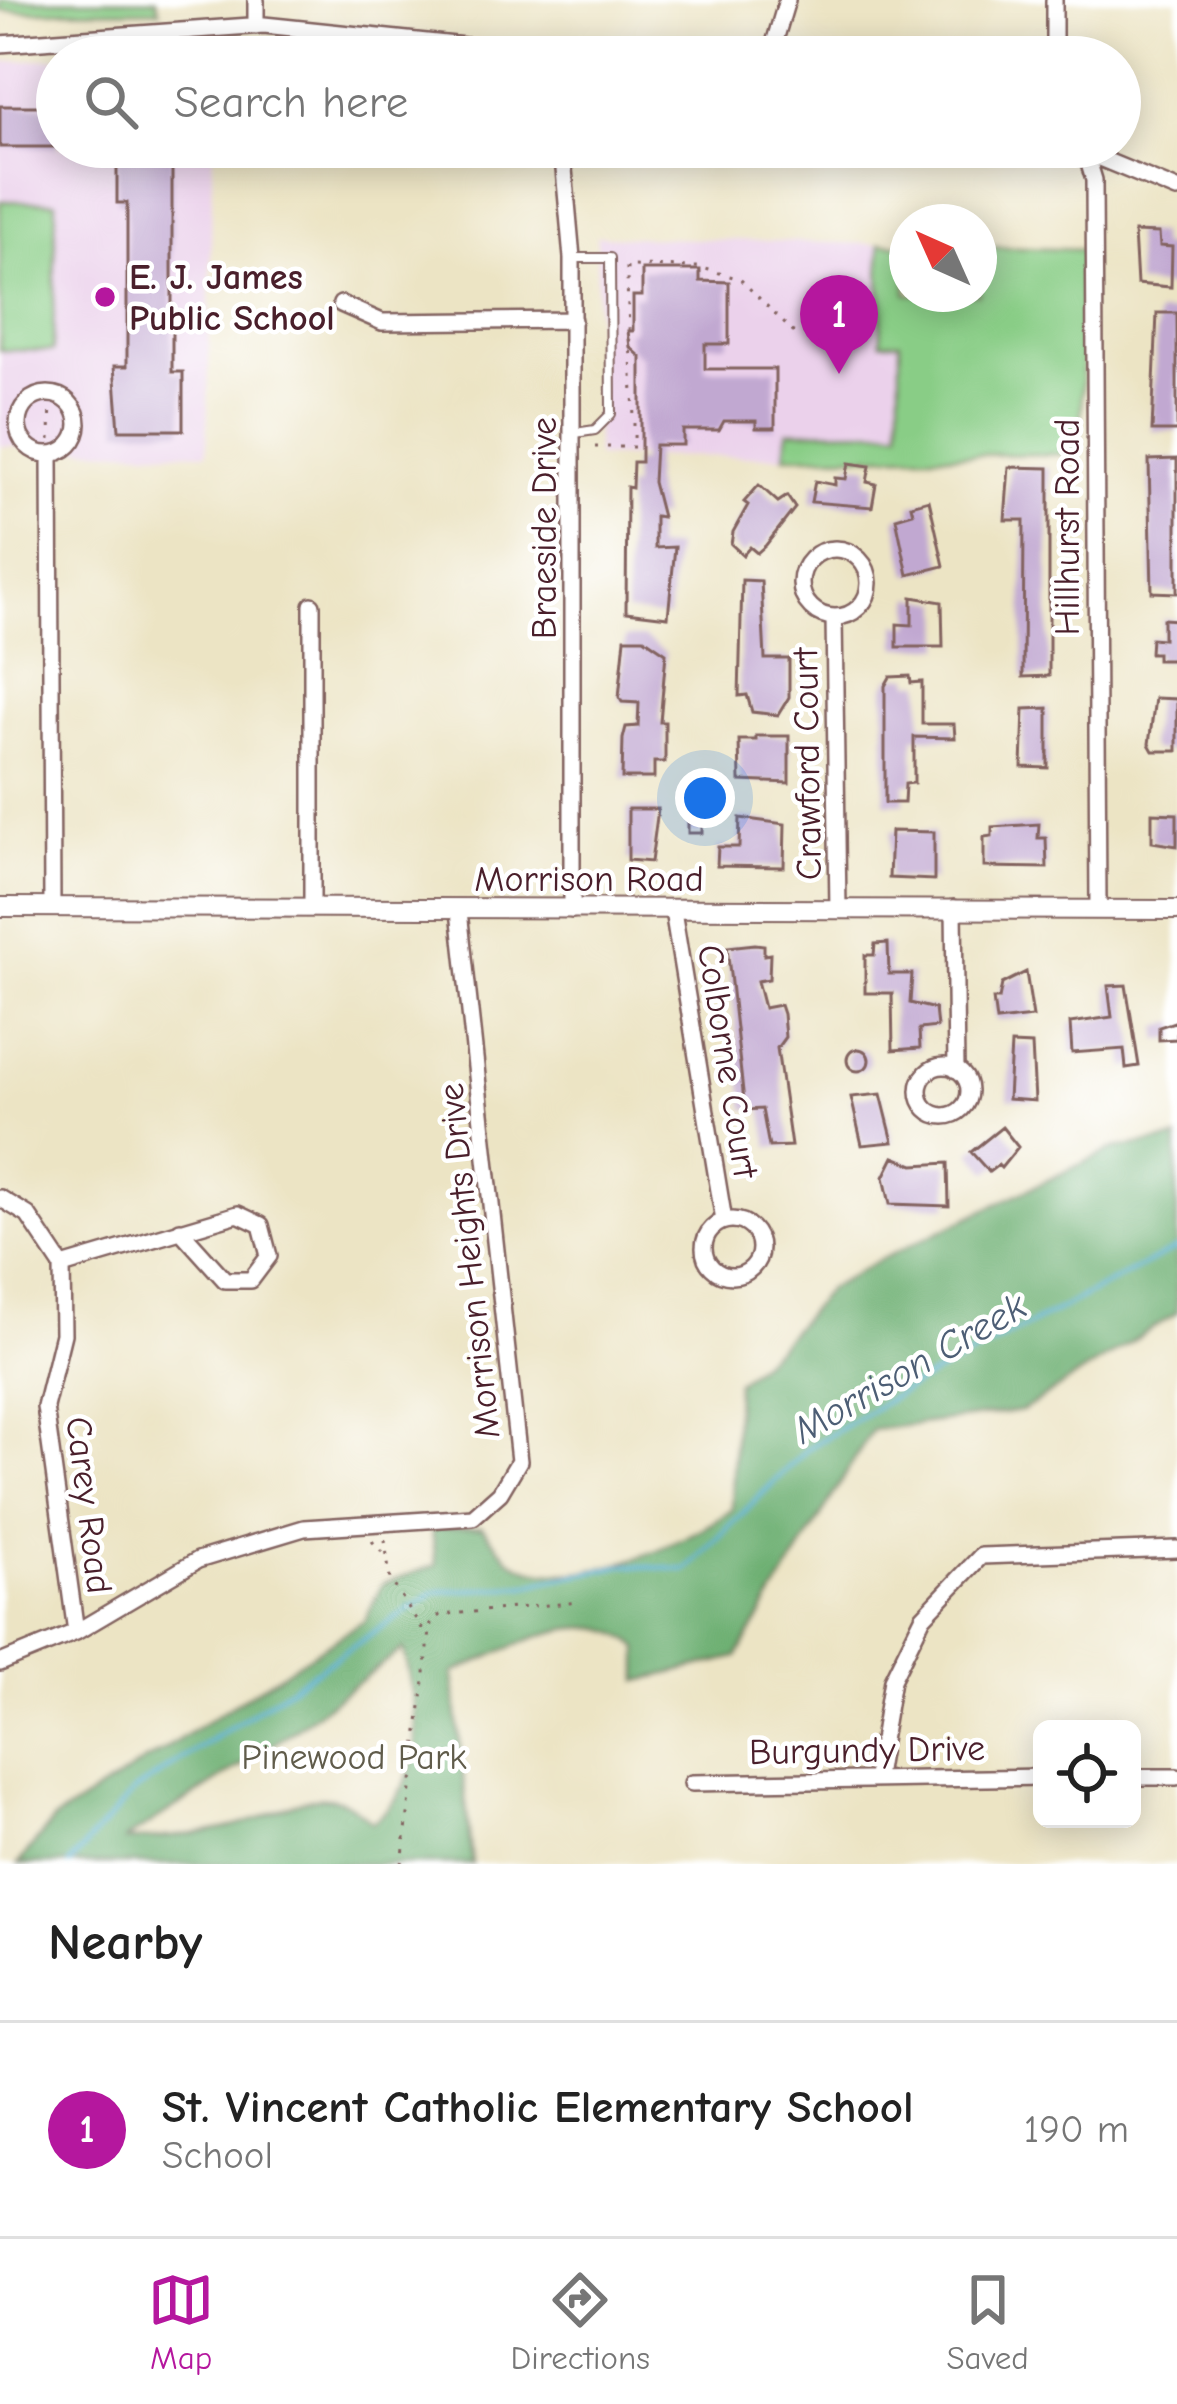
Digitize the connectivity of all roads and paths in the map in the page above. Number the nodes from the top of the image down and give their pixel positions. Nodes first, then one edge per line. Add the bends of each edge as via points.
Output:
1 (256, 0) edge
2 (787, 0) edge
3 (1054, 0) edge
4 (256, 26) junction
5 (114, 36) edge
6 (358, 36) edge
7 (776, 36) edge
8 (1054, 36) edge
9 (36, 41) edge
10 (0, 44) edge
11 (564, 168) edge
12 (1089, 168) edge
13 (1126, 168) edge
14 (1177, 190) edge
15 (572, 258) junction
16 (341, 304) dead end
17 (573, 320) junction
18 (853, 321) dead end
19 (51, 394) junction
20 (573, 433) junction
21 (595, 447) dead end
22 (50, 454) junction
23 (312, 605) dead end
24 (834, 617) junction
25 (0, 908) edge
26 (52, 908) junction
27 (312, 908) junction
28 (955, 908) junction
29 (1098, 909) junction
30 (572, 910) junction
31 (838, 910) junction
32 (1177, 910) edge
33 (459, 911) junction
34 (673, 911) junction
35 (956, 1070) dead end
36 (0, 1198) edge
37 (724, 1221) dead end
38 (180, 1230) junction
39 (62, 1266) junction
40 (386, 1521) junction
41 (356, 1524) junction
42 (1177, 1549) edge
43 (387, 1558) junction
44 (580, 1602) dead end
45 (76, 1632) junction
46 (426, 1635) junction
47 (0, 1663) edge
48 (876, 1777) junction
49 (1033, 1777) edge
50 (1141, 1777) edge
51 (1177, 1777) edge
52 (692, 1783) dead end
53 (402, 1864) edge

1 - 4 street
2 - 7 street
3 - 8 street
4 - 5 street
4 - 6 street
9 - 10 street
11 - 15 street, Braeside Drive
12 - 29 street, Hillhurst Road
13 - 14 street
15 - 17 street, Braeside Drive
15 - 20 lane via 610,258 611,414 596,430
16 - 17 street via 382,322
17 - 20 street, Braeside Drive
18 - 21 path via 853,338 802,336 782,326 740,279 699,267 626,266 634,447
19 - 22 path
19 - 22 street via 67,400 78,424 66,448
19 - 22 street via 28,401 18,423 27,445
20 - 30 street, Braeside Drive
22 - 26 street
23 - 27 street
24 - 24 street, Crawford Court via 848,615 867,595 865,567 843,550 816,555 801,579 809,605
24 - 31 street, Crawford Court
25 - 26 street, Morrison Road
26 - 27 street, Morrison Road
27 - 33 street, Morrison Road
28 - 29 street, Morrison Road
28 - 31 street, Morrison Road
28 - 35 street
29 - 32 street, Morrison Road
30 - 33 street, Morrison Road
30 - 34 street, Morrison Road
31 - 34 street, Morrison Road
33 - 40 street, Morrison Heights Drive via 519,1461 473,1517
34 - 37 street, Colborne Court
36 - 39 street via 28,1216
38 - 38 street via 246,1215 261,1225 268,1256 251,1280 225,1280
38 - 39 street
39 - 45 street, Carey Road via 63,1334 45,1407
40 - 41 street, Morrison Heights Drive
40 - 43 path
41 - 43 path
41 - 45 street, Morrison Heights Drive via 304,1528 198,1560
42 - 48 street via 981,1556 922,1617 892,1680
43 - 46 path via 390,1579
44 - 46 path via 440,1616
45 - 47 street, Morrison Heights Drive
46 - 53 path
48 - 49 street, Burgundy Drive
48 - 52 street, Burgundy Drive
50 - 51 street

